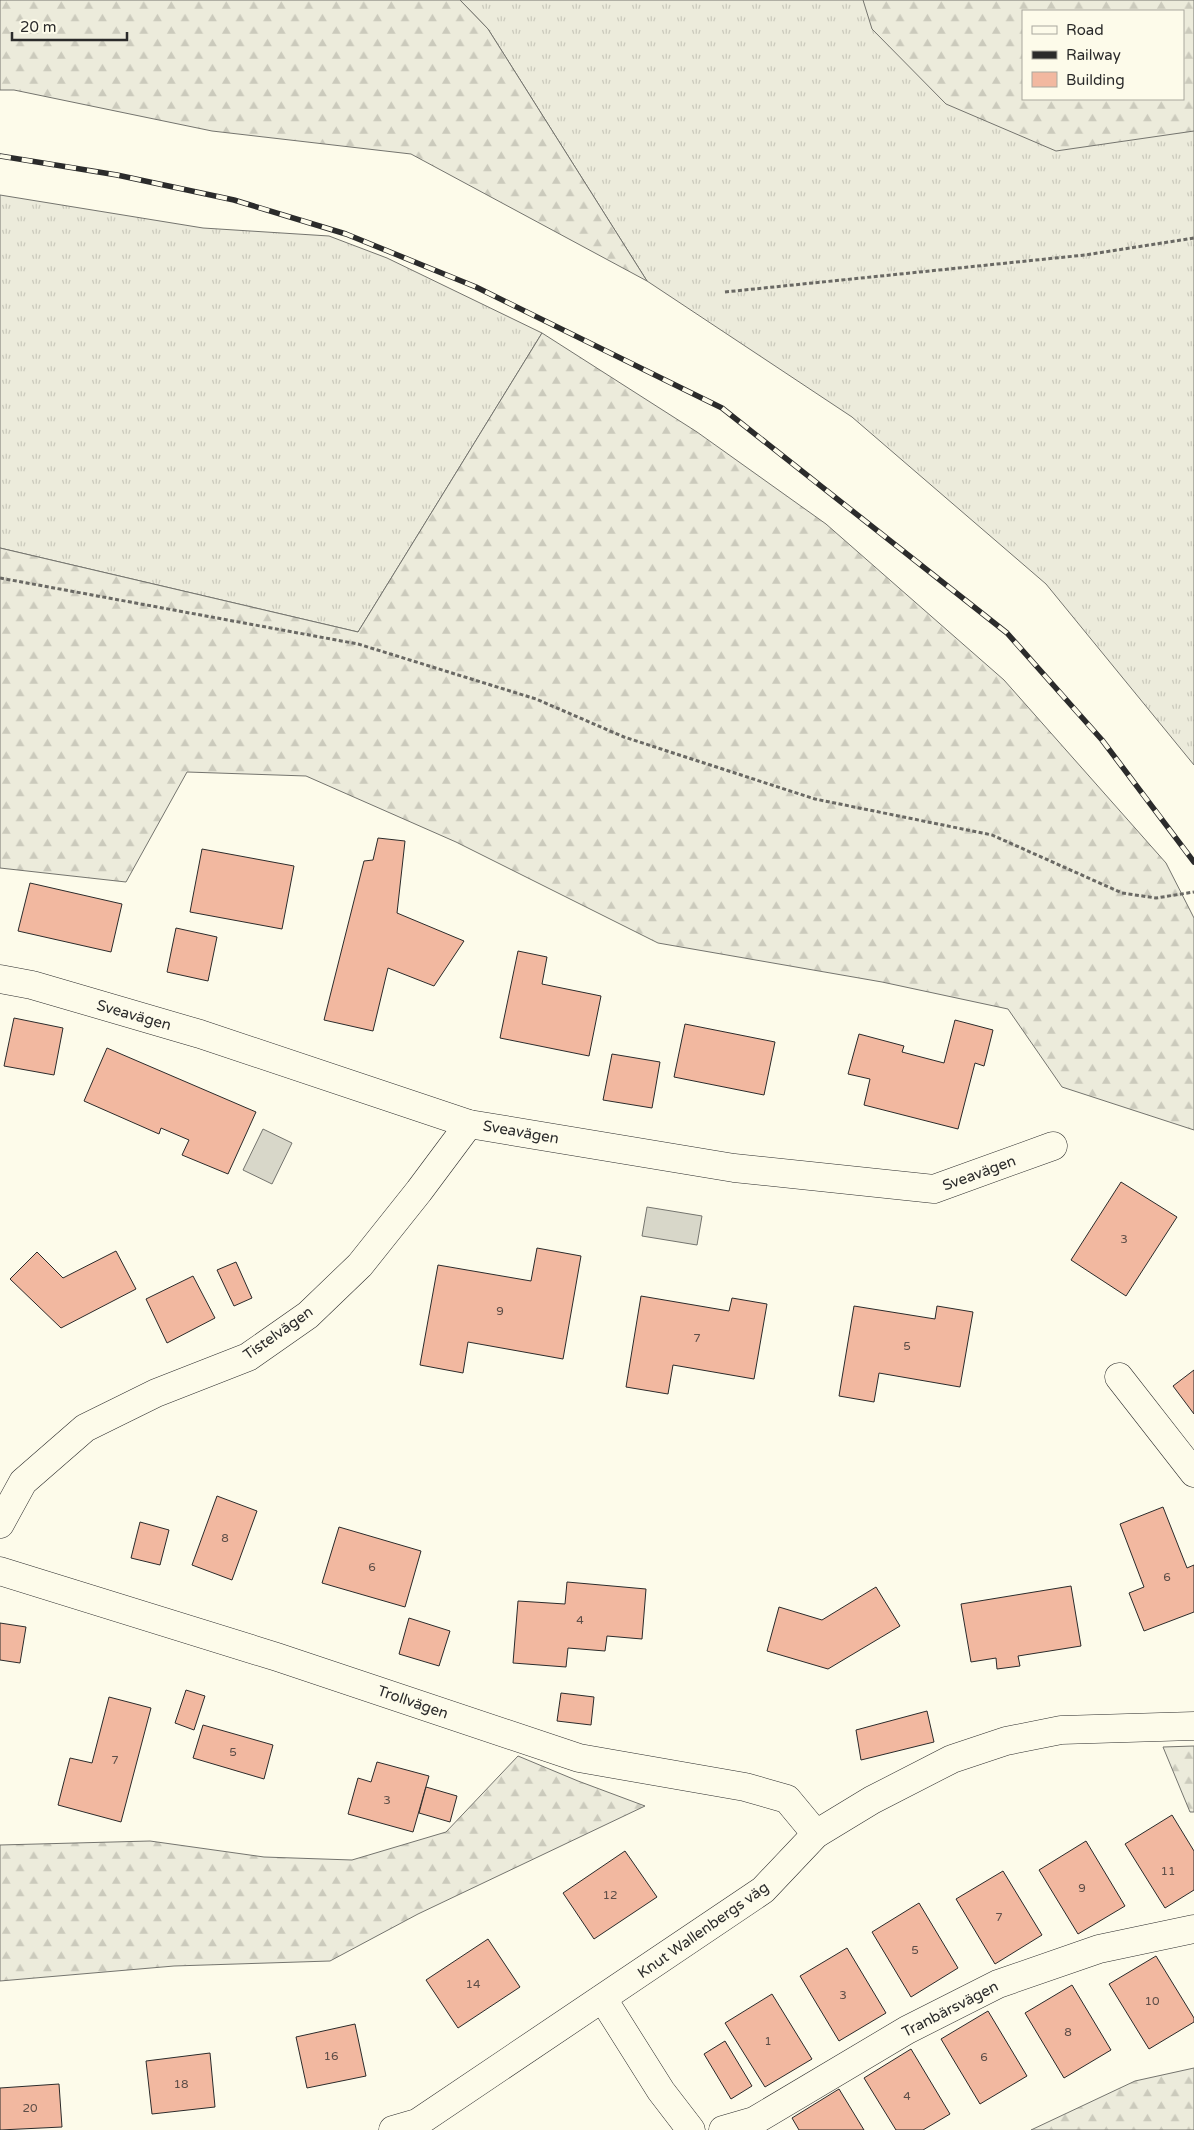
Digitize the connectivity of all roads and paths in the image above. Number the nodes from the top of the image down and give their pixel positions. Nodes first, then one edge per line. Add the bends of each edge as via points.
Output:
1 (1194, 238) edge
2 (725, 292) dead end
3 (0, 578) edge
4 (1194, 892) edge
5 (0, 979) edge
6 (469, 1124) junction
7 (1053, 1146) dead end
8 (1119, 1377) dead end
9 (1194, 1473) edge
10 (0, 1524) edge
11 (0, 1571) edge
12 (1194, 1726) edge
13 (816, 1834) junction
14 (1194, 1929) edge
15 (603, 1999) junction
16 (410, 2128) edge
17 (691, 2130) edge
18 (723, 2130) edge

1 - 2 path via 1085,256
3 - 4 path via 358,644 536,699 624,737 815,799 992,834 1122,894 1156,898
5 - 6 street, Sveavägen via 32,985 200,1034
6 - 7 street, Sveavägen via 734,1168 934,1189
6 - 10 street, Tistelvägen via 360,1265 308,1315 248,1357 156,1393 86,1428 23,1482
8 - 9 street
11 - 13 street, Trollvägen via 277,1657 579,1758 745,1787 787,1799
12 - 13 street, Knut Wallenbergs väg via 1061,1730 1006,1741 952,1758
13 - 15 street, Knut Wallenbergs väg via 763,1890
14 - 18 street, Tranbärsvägen via 1099,1950 998,1984 907,2030 754,2121
15 - 16 street, Knut Wallenbergs väg
15 - 17 street via 661,2092

